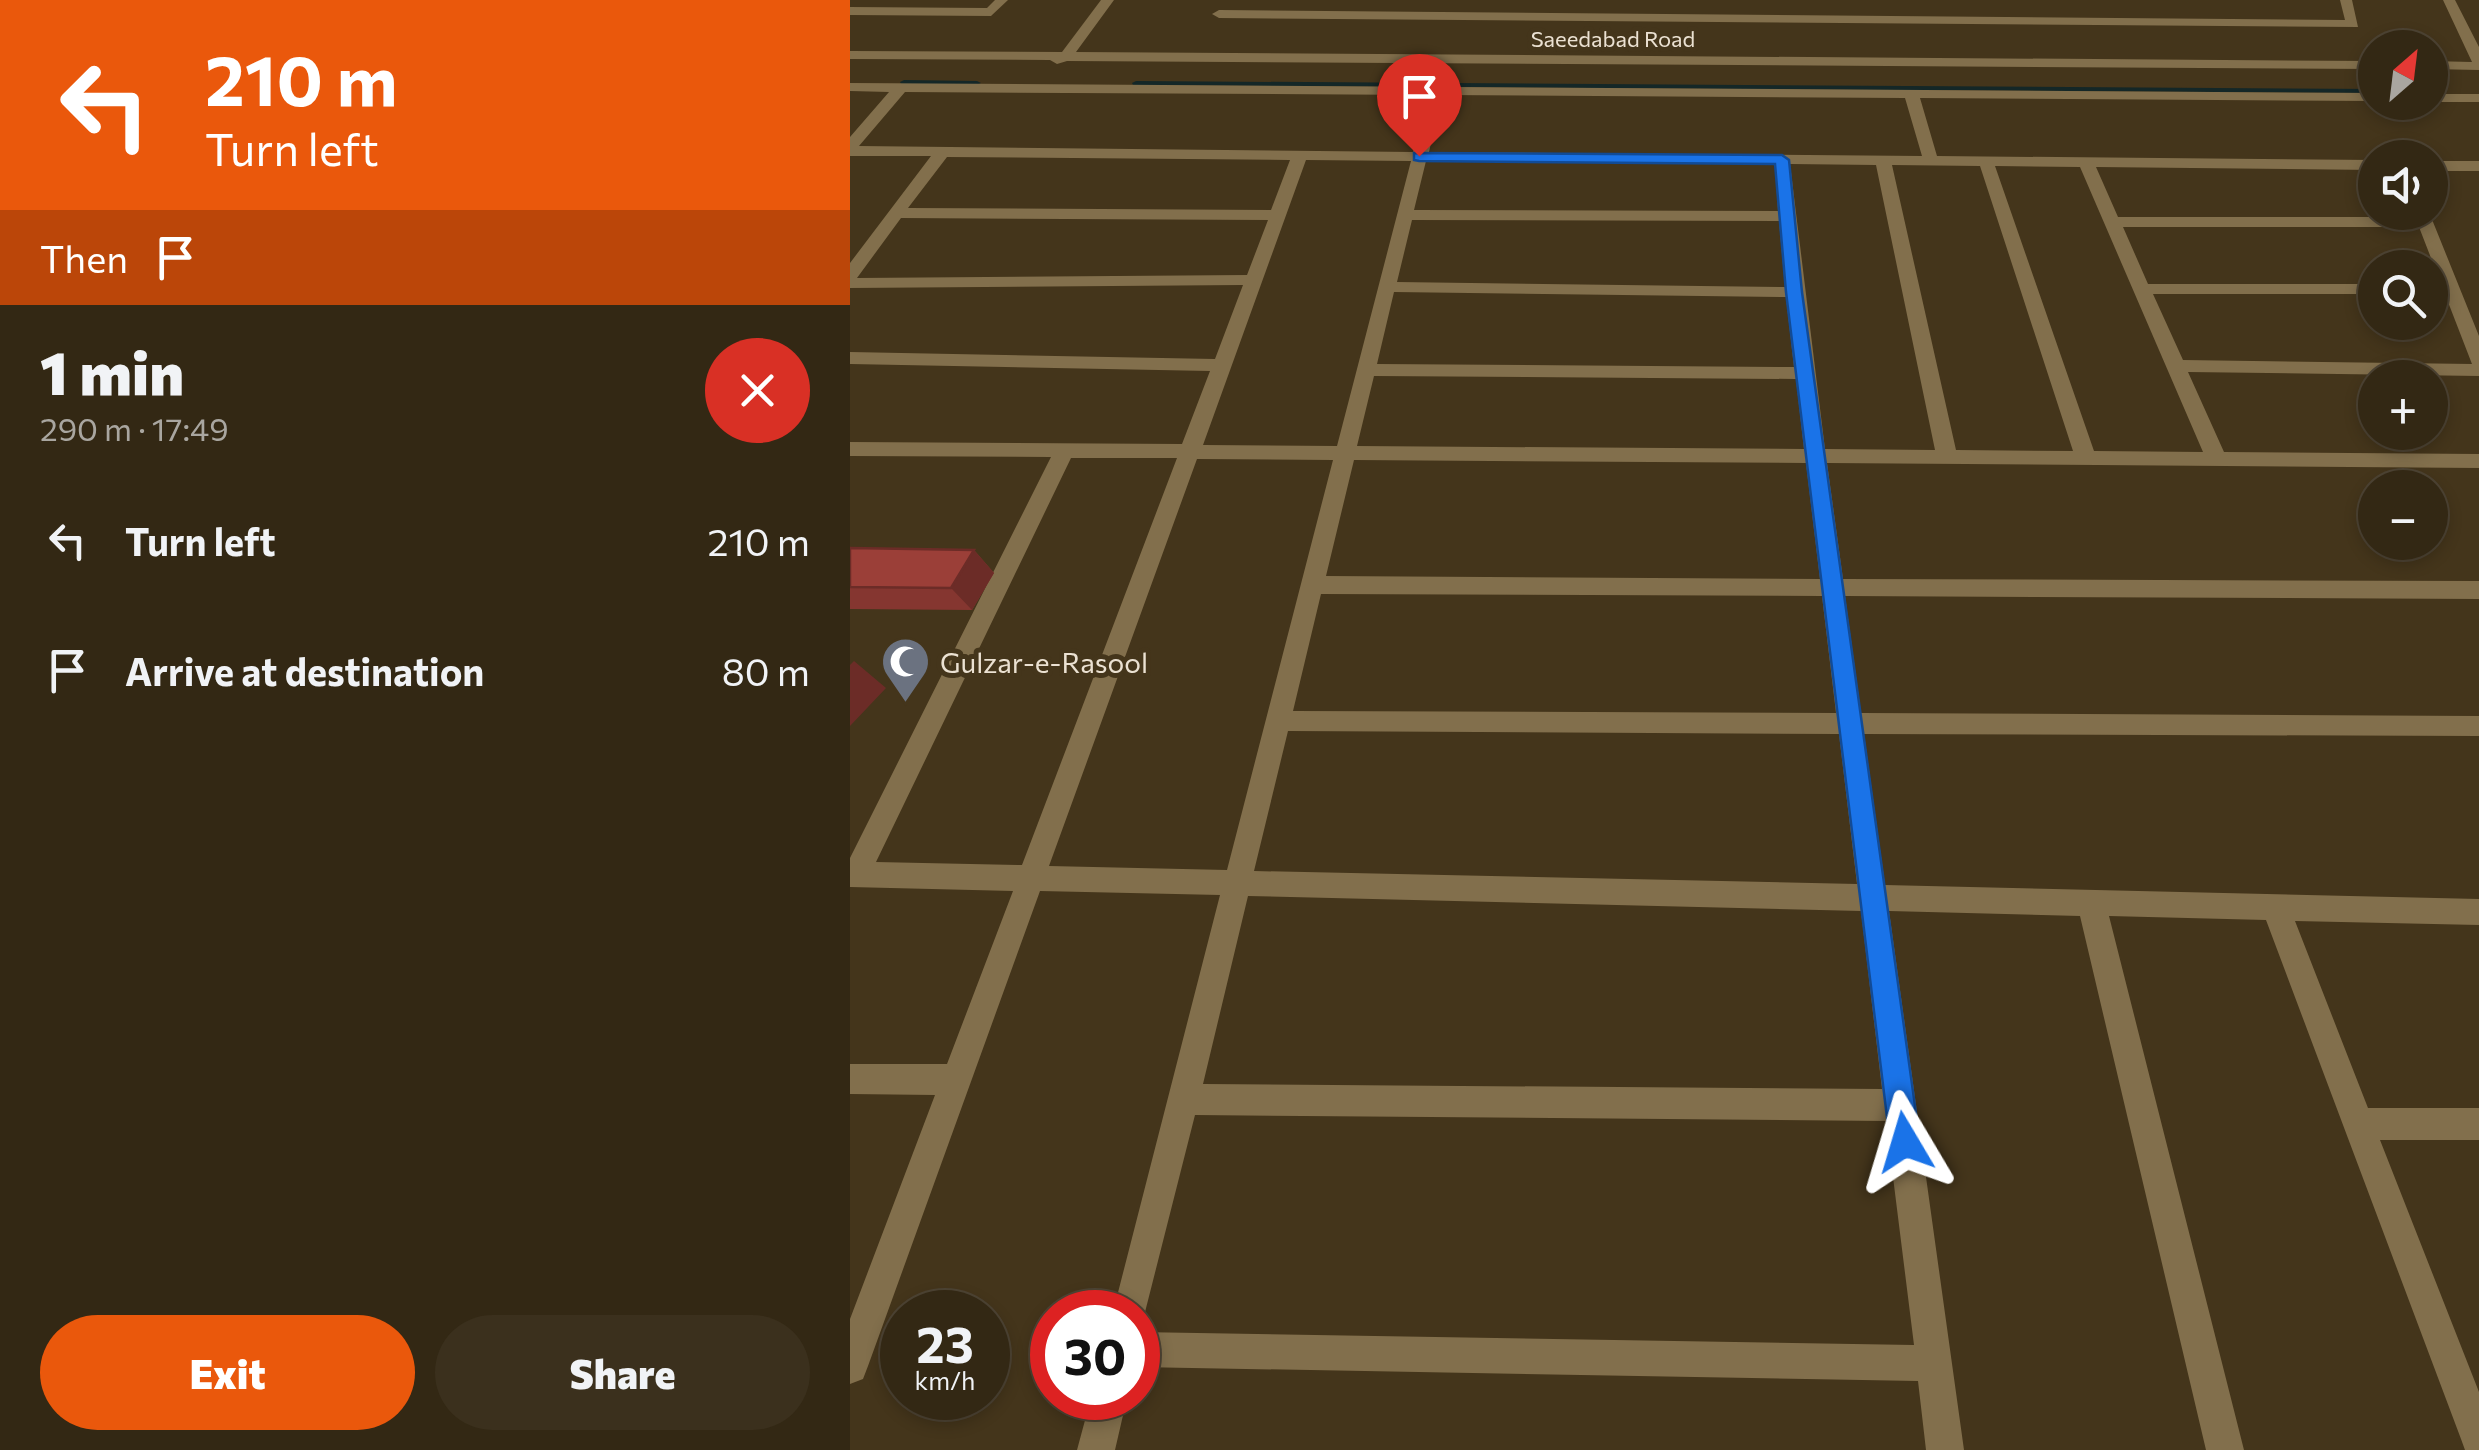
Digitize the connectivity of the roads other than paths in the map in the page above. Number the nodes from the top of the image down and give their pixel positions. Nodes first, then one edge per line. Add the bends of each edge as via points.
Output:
1 (907, 0) edge
2 (1002, 0) edge
3 (1108, 0) edge
4 (1228, 0) edge
5 (1310, 0) edge
6 (1395, 0) edge
7 (1490, 0) edge
8 (1578, 0) edge
9 (1808, 0) edge
10 (1898, 0) edge
11 (2346, 0) edge
12 (2449, 0) edge
13 (850, 11) edge
14 (896, 12) junction
15 (1303, 15) junction
16 (1389, 15) junction
17 (1487, 16) junction
18 (1576, 17) junction
19 (1812, 19) junction
20 (1902, 20) junction
21 (850, 55) edge
22 (1067, 55) junction
23 (2358, 65) edge
24 (2479, 65) edge
25 (2448, 66) edge
26 (850, 87) edge
27 (900, 88) junction
28 (2479, 88) edge
29 (1004, 89) junction
30 (1436, 91) junction
31 (1910, 94) junction
32 (2358, 98) edge
33 (2448, 98) edge
34 (2479, 98) edge
35 (850, 149) edge
36 (942, 152) junction
37 (1300, 155) junction
38 (1419, 156) junction
39 (1782, 160) junction
40 (1883, 161) junction
41 (1931, 161) junction
42 (1986, 162) junction
43 (2086, 162) junction
44 (2358, 165) edge
45 (2448, 166) edge
46 (2479, 166) edge
47 (897, 212) junction
48 (1278, 215) junction
49 (1405, 215) junction
50 (1790, 216) junction
51 (2358, 218) edge
52 (2113, 222) junction
53 (2427, 230) edge
54 (850, 275) edge
55 (1253, 280) junction
56 (850, 283) edge
57 (1387, 287) junction
58 (2142, 289) junction
59 (2358, 289) edge
60 (2451, 289) joint
61 (1794, 292) junction
62 (850, 358) edge
63 (2479, 360) edge
64 (1222, 365) junction
65 (2176, 366) junction
66 (1366, 370) junction
67 (2479, 370) edge
68 (1804, 373) junction
69 (850, 449) edge
70 (1064, 450) junction
71 (1189, 452) junction
72 (1346, 453) junction
73 (1816, 457) junction
74 (1947, 458) junction
75 (2086, 458) junction
76 (2218, 460) junction
77 (2479, 462) edge
78 (1312, 585) junction
79 (1832, 587) junction
80 (2479, 590) edge
81 (1278, 721) junction
82 (1850, 723) junction
83 (2479, 726) edge
84 (853, 874) edge
85 (1029, 878) junction
86 (1238, 882) junction
87 (1873, 898) junction
88 (2091, 902) junction
89 (2275, 906) junction
90 (2479, 912) edge
91 (850, 1079) edge
92 (955, 1080) junction
93 (1184, 1099) junction
94 (1900, 1106) junction
95 (2360, 1124) junction
96 (2479, 1124) edge
97 (1136, 1290) edge
98 (1160, 1350) edge
99 (852, 1356) edge
100 (1934, 1363) junction
101 (2468, 1383) edge
102 (1104, 1420) edge
103 (2479, 1440) edge
104 (1096, 1450) edge
105 (1945, 1450) edge
106 (2224, 1450) edge

1 - 14 street
2 - 14 street via 991,12
3 - 22 street
4 - 15 street via 1219,14
5 - 15 street
6 - 16 street
7 - 17 street
8 - 18 street
9 - 19 street
10 - 20 street
11 - 20 street via 2353,24 2122,16
12 - 24 street
13 - 14 street
15 - 16 street
16 - 17 street
17 - 18 street
18 - 19 street
19 - 20 street
21 - 22 street, Saeedabad Road
22 - 23 street, Saeedabad Road
22 - 29 street
24 - 25 street
24 - 28 street via 2470,72
26 - 27 street, Saeedabad Road
27 - 29 street, Saeedabad Road
27 - 35 street
29 - 30 street, Saeedabad Road
30 - 31 street, Saeedabad Road
30 - 38 street
31 - 32 street, Saeedabad Road
31 - 41 street
33 - 34 street
35 - 36 street
36 - 37 street
36 - 47 street
37 - 38 street
37 - 48 street
38 - 39 street
38 - 49 street
39 - 40 street
39 - 50 street
40 - 41 street
40 - 74 street
41 - 42 street
42 - 43 street
42 - 75 street
43 - 44 street
43 - 52 street
45 - 46 street
47 - 48 street
47 - 54 street
48 - 55 street
49 - 50 street
49 - 57 street
50 - 61 street
51 - 52 street
52 - 58 street
53 - 60 street
55 - 56 street
55 - 64 street
57 - 61 street
57 - 66 street
58 - 59 street
58 - 65 street
60 - 63 street
61 - 68 street
62 - 64 street
64 - 71 street
65 - 67 street
65 - 76 street
66 - 68 street
66 - 72 street
68 - 73 street
69 - 70 street
70 - 71 street
70 - 84 street
71 - 72 street
71 - 85 street
72 - 73 street
72 - 78 street
73 - 74 street
73 - 79 street
74 - 75 street
75 - 76 street
76 - 77 street
78 - 79 street
78 - 81 street
79 - 80 street
79 - 82 street
81 - 82 street
81 - 86 street
82 - 83 street
82 - 87 street
84 - 85 street
85 - 86 street
85 - 92 street
86 - 87 street
86 - 93 street
87 - 88 street
87 - 94 street
88 - 89 street
88 - 106 street
89 - 90 street
89 - 95 street
91 - 92 street
92 - 99 street
93 - 94 street
93 - 97 street
94 - 100 street
95 - 96 street
95 - 101 street
98 - 100 street
100 - 105 street
101 - 103 street
102 - 104 street

